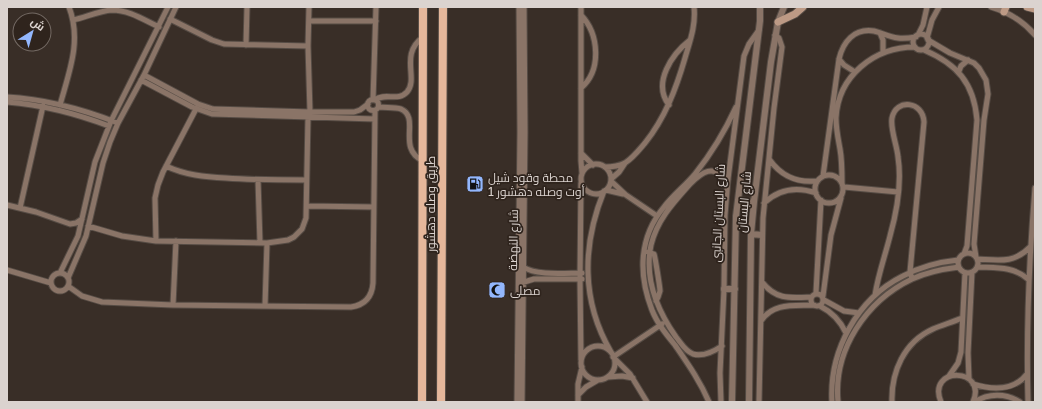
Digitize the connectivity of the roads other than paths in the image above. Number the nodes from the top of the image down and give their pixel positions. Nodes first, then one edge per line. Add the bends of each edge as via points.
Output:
1 (69, 7) edge
2 (168, 7) edge
3 (176, 7) edge
4 (247, 7) edge
5 (310, 7) edge
6 (376, 7) edge
7 (423, 7) edge
8 (443, 7) edge
9 (581, 7) edge
10 (694, 7) edge
11 (760, 7) edge
12 (784, 7) edge
13 (803, 7) edge
14 (927, 7) edge
15 (939, 7) edge
16 (991, 7) edge
17 (1027, 7) edge
18 (1005, 9) edge
19 (1035, 9) edge
20 (522, 10) edge
21 (581, 14) junction
22 (170, 19) junction
23 (73, 20) junction
24 (309, 21) junction
25 (376, 21) junction
26 (778, 22) junction
27 (159, 27) junction
28 (759, 30) junction
29 (880, 33) junction
30 (775, 35) junction
31 (1035, 35) edge
32 (917, 36) junction
33 (423, 37) junction
34 (928, 39) junction
35 (690, 40) junction
36 (246, 45) junction
37 (308, 46) junction
38 (915, 47) junction
39 (924, 50) junction
40 (883, 52) junction
41 (839, 59) junction
42 (968, 60) junction
43 (958, 71) junction
44 (855, 72) junction
45 (143, 77) junction
46 (581, 88) junction
47 (7, 97) edge
48 (396, 97) junction
49 (374, 100) junction
50 (7, 102) edge
51 (738, 102) junction
52 (368, 104) junction
53 (60, 105) junction
54 (669, 105) junction
55 (43, 106) junction
56 (395, 108) junction
57 (986, 108) junction
58 (196, 109) junction
59 (377, 109) junction
60 (976, 109) junction
61 (309, 114) junction
62 (375, 118) junction
63 (110, 123) junction
64 (118, 124) junction
65 (581, 153) junction
66 (769, 159) junction
67 (423, 161) junction
68 (625, 163) junction
69 (593, 165) junction
70 (166, 166) junction
71 (605, 167) junction
72 (582, 173) junction
73 (822, 176) junction
74 (728, 179) junction
75 (258, 180) junction
76 (306, 180) junction
77 (611, 180) junction
78 (817, 182) junction
79 (581, 183) junction
80 (843, 185) junction
81 (1035, 188) edge
82 (605, 191) junction
83 (898, 192) junction
84 (816, 193) junction
85 (626, 195) junction
86 (841, 198) junction
87 (738, 200) junction
88 (821, 200) junction
89 (754, 202) junction
90 (764, 203) junction
91 (7, 205) edge
92 (307, 206) junction
93 (374, 207) junction
94 (20, 208) junction
95 (658, 216) junction
96 (82, 219) junction
97 (70, 224) junction
98 (88, 226) junction
99 (751, 234) junction
100 (762, 235) junction
101 (78, 236) junction
102 (156, 241) junction
103 (176, 241) junction
104 (260, 243) junction
105 (267, 243) junction
106 (1030, 247) junction
107 (643, 251) junction
108 (650, 252) junction
109 (964, 254) junction
110 (977, 258) junction
111 (958, 260) junction
112 (523, 267) junction
113 (959, 267) junction
114 (977, 267) junction
115 (7, 270) edge
116 (910, 272) junction
117 (972, 272) junction
118 (60, 273) junction
119 (965, 273) junction
120 (580, 276) junction
121 (587, 276) junction
122 (68, 278) junction
123 (912, 279) junction
124 (1028, 279) junction
125 (520, 282) junction
126 (762, 282) junction
127 (50, 283) junction
128 (68, 286) junction
129 (724, 289) junction
130 (735, 289) junction
131 (816, 293) junction
132 (875, 295) junction
133 (811, 298) junction
134 (823, 298) junction
135 (174, 305) junction
136 (265, 306) junction
137 (817, 306) junction
138 (858, 313) junction
139 (962, 318) junction
140 (666, 322) junction
141 (761, 322) junction
142 (660, 326) junction
143 (846, 333) junction
144 (722, 346) junction
145 (613, 356) junction
146 (581, 360) junction
147 (582, 367) junction
148 (836, 371) junction
149 (1027, 374) junction
150 (949, 376) junction
151 (607, 377) junction
152 (633, 378) junction
153 (969, 379) junction
154 (600, 380) junction
155 (973, 384) junction
156 (519, 386) junction
157 (578, 395) junction
158 (422, 402) edge
159 (441, 402) edge
160 (517, 402) edge
161 (522, 402) edge
162 (578, 402) edge
163 (647, 402) edge
164 (709, 402) edge
165 (721, 402) edge
166 (732, 402) edge
167 (748, 402) edge
168 (759, 402) edge
169 (832, 402) edge
170 (838, 402) edge
171 (892, 402) edge
172 (941, 402) edge
173 (974, 402) edge
174 (1020, 402) edge
175 (1028, 402) edge

1 - 23 street
2 - 27 street
3 - 22 street
4 - 36 street
5 - 24 street
6 - 25 street
7 - 33 main road, طريق وصله دهشور
8 - 159 main road, طريق وصله دهشور
9 - 21 street
10 - 35 street
11 - 28 street, شارع البستان
12 - 26 street, شارع البستان
13 - 26 main road
14 - 32 street via 922,28
15 - 34 street via 932,20
16 - 18 street
17 - 19 main road
18 - 31 street
20 - 112 street, شارع النهضة via 525,132
20 - 125 street, شارع النهضة
21 - 46 street
21 - 46 street via 592,29 595,49 591,76
22 - 36 street via 220,43
22 - 45 street
23 - 27 street via 117,10
23 - 53 street via 74,51
24 - 25 street
24 - 37 street
25 - 49 street
26 - 30 street, شارع البستان
27 - 63 street
28 - 51 street, شارع البستان الجانبى via 744,56
28 - 87 street, شارع البستان
29 - 32 street via 898,38
29 - 40 street
29 - 41 street via 867,31 855,34 842,47
30 - 66 street via 782,47
30 - 89 street, شارع البستان
32 - 34 street via 923,35
32 - 38 street via 913,43
33 - 48 street via 411,51 409,88 403,95
33 - 67 main road, طريق وصله دهشور
34 - 39 street
34 - 42 street via 950,53
35 - 54 street
35 - 54 street via 676,53 665,74 663,91
36 - 37 street
37 - 61 street
38 - 39 street
38 - 40 street
39 - 43 street via 945,60
40 - 44 street
41 - 44 street
41 - 73 street
42 - 43 street
42 - 57 street via 979,68 986,80
43 - 60 street via 969,88
44 - 80 street via 843,90 837,111 836,125
45 - 58 street
45 - 61 street via 213,109
45 - 64 street
46 - 65 street
47 - 53 street
48 - 49 street via 382,96
48 - 56 street
49 - 52 street
49 - 59 street via 378,103
50 - 55 street
51 - 74 street, شارع البستان الجانبى
51 - 95 street via 724,131 703,163
52 - 59 street via 369,110
52 - 61 street via 354,112
53 - 63 street
54 - 68 street via 649,138
55 - 63 street
55 - 94 street
56 - 59 street
56 - 67 street via 404,111 409,118 410,148 415,156
57 - 60 street
57 - 110 street via 974,244
58 - 61 street via 221,114
58 - 70 street
59 - 62 street
60 - 109 street via 967,246
61 - 62 street
61 - 76 street
62 - 93 street
63 - 64 street
63 - 96 street via 95,162
64 - 98 street via 103,163
65 - 69 street
65 - 72 street
66 - 78 street via 779,171 793,179
66 - 90 street
67 - 158 main road, طريق وصله دهشور
68 - 71 street
68 - 77 street
69 - 71 street
69 - 72 street
70 - 75 street via 194,175
70 - 102 street via 156,191
71 - 77 street
72 - 79 street
73 - 78 street
73 - 80 street via 834,175
74 - 108 street via 714,171 705,171 699,175 664,215 655,232
74 - 129 street, شارع البستان الجانبى
75 - 76 street
75 - 104 street
76 - 92 street
77 - 82 street
77 - 85 street
78 - 84 street
79 - 82 street via 585,190 593,194
79 - 120 street
80 - 83 street
80 - 86 street
81 - 106 street
82 - 85 street
82 - 121 street via 592,225
83 - 116 street via 899,166 892,116 900,106 910,104 919,109 924,117
83 - 132 street
84 - 88 street
84 - 90 street via 788,189 775,194
85 - 95 street
86 - 88 street via 830,203
86 - 134 street via 831,235
87 - 89 street
87 - 130 street, شارع البستان
88 - 131 street
89 - 99 street, شارع البستان
90 - 100 street
91 - 94 street
92 - 93 street
92 - 105 street via 305,223 299,233 288,240
93 - 136 street via 370,297 358,306 351,307
94 - 97 street
95 - 107 street
96 - 97 street
96 - 101 street
97 - 101 street
98 - 102 street via 128,237
98 - 122 street
99 - 100 street
99 - 167 street, شارع البستان
100 - 126 street
101 - 118 street
102 - 103 street
103 - 104 street
103 - 135 street
104 - 105 street
105 - 136 street
106 - 110 street via 1025,253 1012,259
106 - 124 street
107 - 108 street
107 - 142 street via 642,273 646,292
108 - 140 street via 650,277 656,301
109 - 110 street via 969,253
109 - 111 street
110 - 114 street
111 - 113 street
111 - 116 street
112 - 120 street via 534,272
112 - 125 street, شارع النهضة
113 - 119 street
113 - 123 street via 931,272
114 - 117 street
114 - 124 street via 1010,269
115 - 127 street
116 - 123 street
116 - 132 street
117 - 119 street
117 - 153 street
118 - 122 street
118 - 127 street via 53,276
119 - 139 street
120 - 121 street
120 - 125 street
120 - 146 street
121 - 145 street via 596,321
122 - 128 street
123 - 148 street via 894,289 866,315 851,338
124 - 149 street
125 - 156 street, شارع النهضة
126 - 133 street via 772,292 784,298
126 - 141 street
127 - 128 street via 52,288 62,291
128 - 135 street via 82,296 97,301
129 - 130 street
129 - 144 street, شارع البستان الجانبى
130 - 166 street, شارع البستان
131 - 133 street
131 - 134 street
132 - 138 street
133 - 137 street via 811,302
134 - 137 street
134 - 138 street via 844,311
135 - 136 street
137 - 141 street via 779,306 768,312
137 - 143 street via 833,314
138 - 143 street
139 - 150 street via 960,358
139 - 171 street via 933,329 919,337 909,348 900,360 894,375
140 - 142 street
140 - 144 street via 683,346 692,353 708,353
141 - 168 street
142 - 145 street
142 - 164 street via 694,373
143 - 148 street via 836,358
144 - 165 street, شارع البستان الجانبى
145 - 146 street via 603,347 593,347
145 - 151 street via 614,369
145 - 152 street
146 - 147 street
147 - 154 street via 588,377
147 - 157 street
148 - 169 street
148 - 170 street
149 - 155 street via 1020,382 1009,387 990,388
149 - 175 street
150 - 153 street via 960,375
150 - 172 street via 940,384
151 - 152 street
151 - 154 street
152 - 163 street
153 - 155 street
154 - 157 street via 586,386
155 - 173 street via 976,390
156 - 160 street, شارع النهضة
156 - 161 street, شارع النهضة
157 - 162 street
173 - 174 street via 991,396 1005,396

